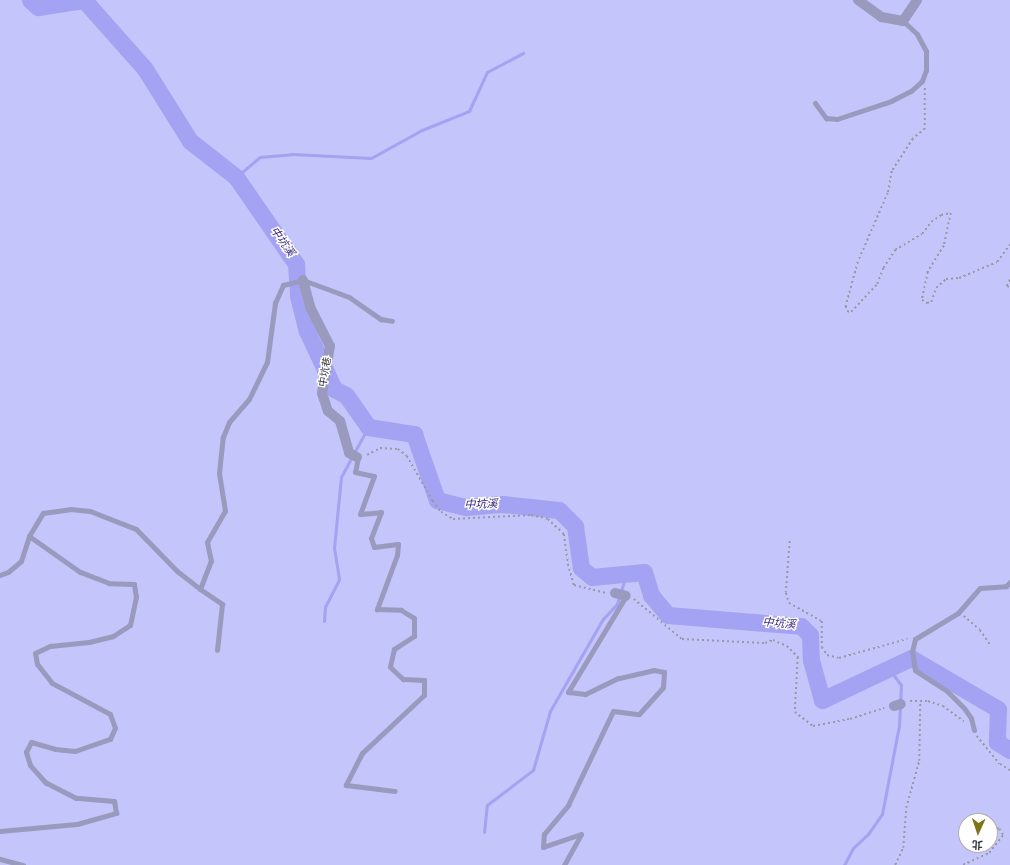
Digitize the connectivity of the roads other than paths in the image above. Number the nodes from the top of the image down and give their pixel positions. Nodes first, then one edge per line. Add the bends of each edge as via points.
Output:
1 (858, 0) edge
2 (917, 0) edge
3 (903, 21) junction
4 (815, 103) dead end
5 (303, 280) junction
6 (392, 321) dead end
7 (354, 455) joint
8 (29, 536) junction
9 (0, 575) edge
10 (1010, 582) edge
11 (200, 589) junction
12 (615, 593) road end
13 (626, 596) joint
14 (218, 650) dead end
15 (974, 730) road end
16 (395, 791) dead end
17 (0, 831) edge
18 (0, 859) edge
19 (23, 865) edge
20 (564, 865) edge

1 - 3 street via 881,17
2 - 3 street
3 - 4 lane via 917,34 926,51 926,70 922,81 911,91 891,101 837,119 826,118
5 - 6 lane via 349,297 381,319
5 - 7 street, 中坑巷 via 310,307 330,346 322,393 328,411 340,420
5 - 11 lane via 283,285 275,303 267,362 249,399 229,422 223,437 219,473 226,511 207,542 210,561
7 - 16 lane via 354,472 374,476 360,514 381,512 371,538 374,547 398,544 397,555 377,609 401,610 414,618 414,636 394,649 390,667 403,679 424,680 424,695 362,753 346,785
8 - 9 lane via 21,561
8 - 11 lane via 42,513 70,509 90,511 136,529 177,571
8 - 17 lane via 80,572 109,583 134,584 136,597 130,625 113,636 89,642 50,646 36,653 37,664 52,683 110,714 115,728 110,739 75,751 55,749 31,742 26,752 30,765 46,783 76,798 114,801 116,813 77,824
10 - 15 lane via 1006,586 980,588 958,613 915,639 911,658 916,670 947,691 960,704 972,718
11 - 14 lane via 222,604
12 - 13 street
13 - 20 lane via 568,692 584,694 618,678 654,670 664,672 663,687 639,714 613,711 568,804 544,834 543,847 581,834
18 - 19 lane

